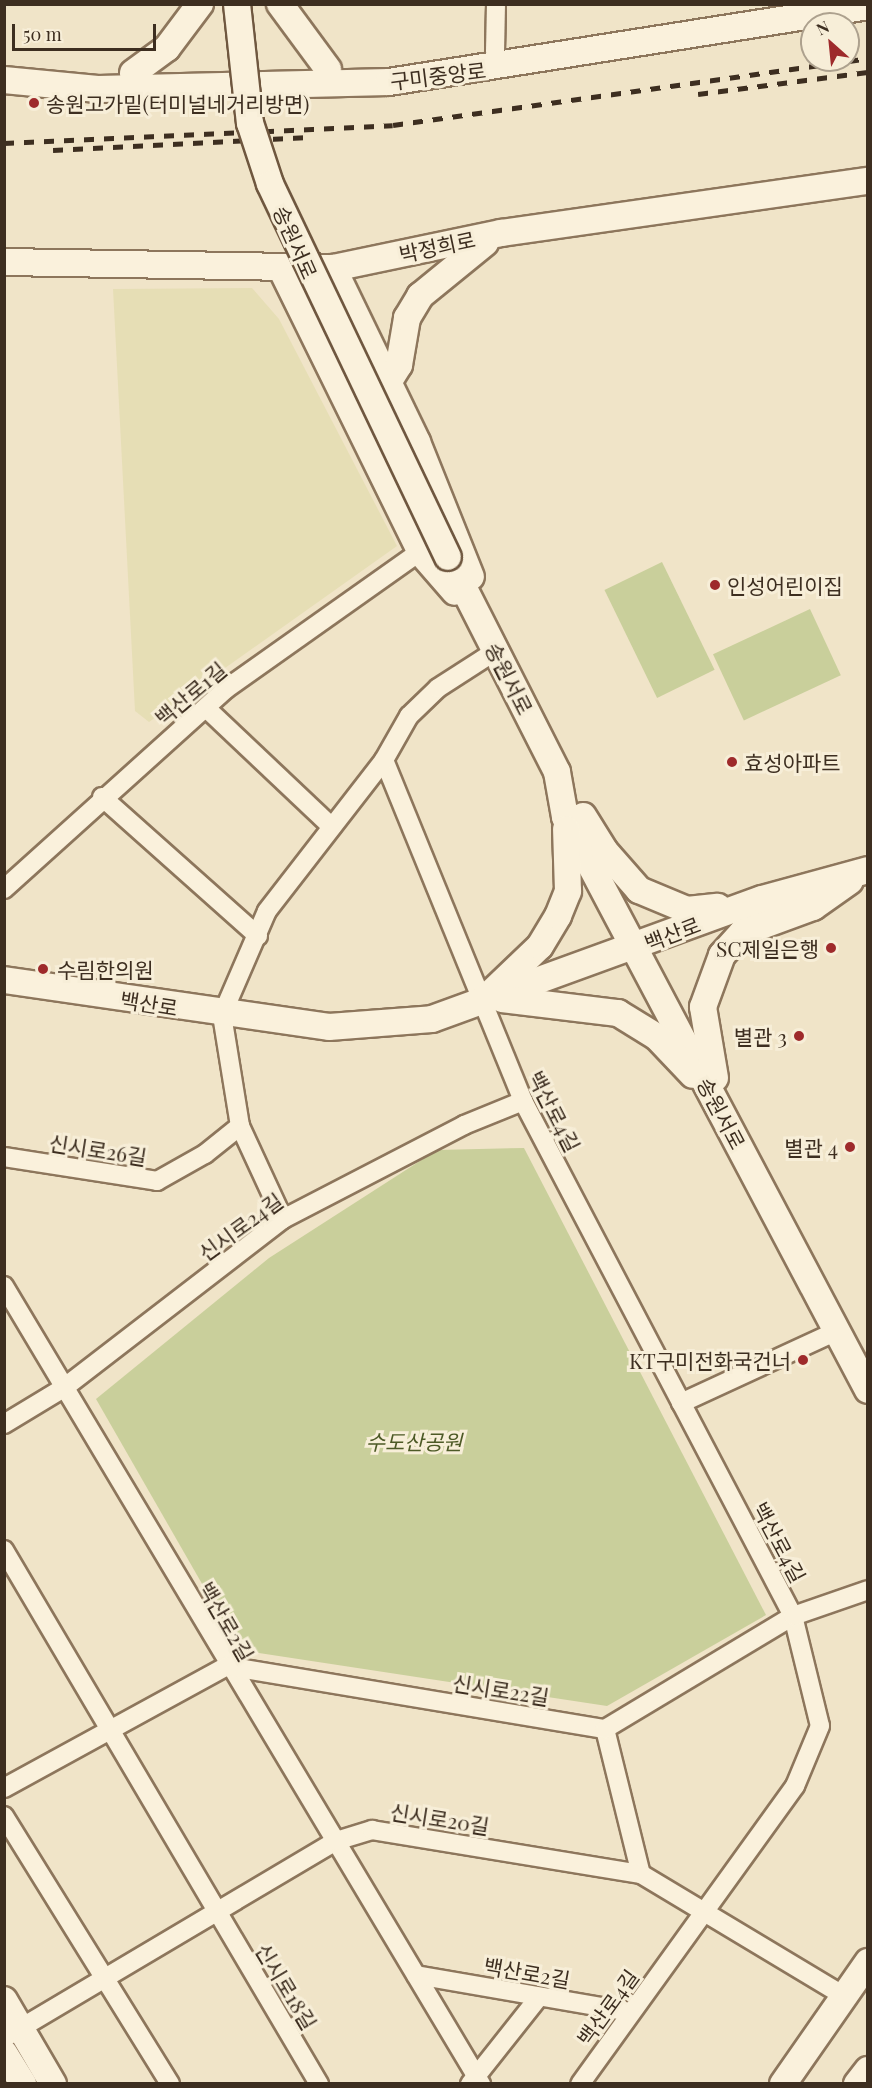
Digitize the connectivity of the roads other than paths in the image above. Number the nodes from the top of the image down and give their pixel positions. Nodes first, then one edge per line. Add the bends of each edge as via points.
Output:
1 (200, 4) edge
2 (280, 4) edge
3 (496, 4) edge
4 (800, 4) edge
5 (867, 6) edge
6 (237, 8) edge
7 (495, 52) junction
8 (4, 64) edge
9 (328, 69) junction
10 (133, 73) junction
11 (4, 80) edge
12 (248, 81) junction
13 (867, 181) edge
14 (501, 233) junction
15 (4, 262) edge
16 (333, 268) junction
17 (282, 270) junction
18 (389, 381) junction
19 (421, 551) junction
20 (484, 627) junction
21 (498, 650) junction
22 (206, 708) junction
23 (384, 760) junction
24 (557, 772) junction
25 (102, 797) junction
26 (565, 817) junction
27 (332, 827) junction
28 (866, 870) edge
29 (4, 889) edge
30 (762, 899) junction
31 (258, 936) junction
32 (635, 946) junction
33 (4, 980) edge
34 (483, 1000) junction
35 (222, 1015) junction
36 (523, 1101) junction
37 (729, 1125) junction
38 (240, 1126) junction
39 (4, 1157) edge
40 (283, 1219) junction
41 (4, 1286) edge
42 (837, 1331) junction
43 (65, 1387) junction
44 (867, 1390) edge
45 (681, 1402) junction
46 (4, 1424) edge
47 (4, 1550) edge
48 (867, 1590) edge
49 (793, 1616) junction
50 (226, 1666) junction
51 (109, 1728) junction
52 (605, 1729) junction
53 (4, 1788) edge
54 (4, 1816) edge
55 (336, 1841) junction
56 (641, 1874) junction
57 (215, 1911) junction
58 (703, 1912) junction
59 (867, 1962) edge
60 (105, 1975) junction
61 (416, 1975) junction
62 (844, 1996) junction
63 (539, 1997) junction
64 (4, 2000) edge
65 (630, 2012) junction
66 (13, 2033) edge
67 (4, 2053) edge
68 (867, 2070) edge
69 (477, 2082) edge
70 (23, 2084) edge
71 (52, 2084) edge
72 (170, 2084) edge
73 (319, 2084) edge
74 (580, 2084) edge
75 (783, 2084) edge
76 (858, 2084) edge

1 - 10 street via 167,48
2 - 9 street
3 - 7 street
4 - 7 street, 구미중앙로
5 - 12 street, 구미중앙로 via 515,66 389,81
6 - 12 street
6 - 20 street, 송원서로, bridge via 250,123 270,184
7 - 9 street, 구미중앙로
8 - 10 street, 구미중앙로
9 - 12 street, 구미중앙로
10 - 12 street, 구미중앙로
11 - 12 street, 구미중앙로 via 98,89
13 - 14 street, 박정희로
14 - 16 street, 박정희로
14 - 18 street via 465,253 420,296 407,318 399,365
15 - 17 street, 박정희로
16 - 17 street, 박정희로
16 - 18 street
17 - 19 street
18 - 20 street via 462,546
19 - 20 street
19 - 22 street, 백산로1길
20 - 21 street, 송원서로
21 - 23 street via 416,709
21 - 24 street, 송원서로
22 - 25 street, 백산로1길
22 - 27 street
23 - 27 street
23 - 34 street
24 - 26 street, 송원서로
24 - 30 street via 604,850 639,890 687,909
25 - 29 street, 백산로1길
25 - 31 street
26 - 32 street, 송원서로
26 - 34 street via 570,867 558,915 540,946
27 - 31 street via 267,911
28 - 30 street, 백산로
28 - 37 street via 813,907 742,933 722,955 703,1007 707,1048
30 - 32 street, 백산로
31 - 35 street
32 - 34 street, 백산로
32 - 37 street, 송원서로
33 - 35 street, 백산로
34 - 35 street, 백산로 via 432,1019 378,1026 329,1027
34 - 36 street, 백산로4길
34 - 37 street via 590,1006 637,1023 688,1068
35 - 38 street
36 - 40 street, 신시로24길 via 464,1125
36 - 45 street, 백산로4길
37 - 42 street, 송원서로
38 - 39 street, 신시로26길 via 206,1154 157,1181
38 - 40 street
40 - 43 street, 신시로24길
41 - 43 street, 백산로2길
42 - 44 street, 송원서로
42 - 45 street
43 - 46 street, 신시로24길
43 - 50 street, 백산로2길
45 - 49 street, 백산로4길
47 - 51 street
48 - 49 street
49 - 52 street
49 - 58 street, 백산로4길 via 820,1726 795,1786
50 - 51 street
50 - 52 street, 신시로22길
50 - 55 street, 백산로2길
51 - 53 street
51 - 57 street
52 - 56 street
54 - 60 street
55 - 56 street, 신시로20길 via 372,1830
55 - 57 street, 신시로20길
55 - 61 street, 백산로2길
56 - 58 street, 신시로20길
57 - 60 street, 신시로20길
57 - 73 street, 신시로18길
58 - 62 street, 신시로20길
58 - 65 street, 백산로4길
59 - 62 street
60 - 66 street, 신시로20길
60 - 72 street
61 - 63 street, 백산로2길
61 - 69 street, 백산로2길
62 - 75 street
63 - 65 street, 백산로2길
63 - 69 street
64 - 66 street
65 - 74 street, 백산로4길
66 - 71 street
67 - 70 street
68 - 76 street

